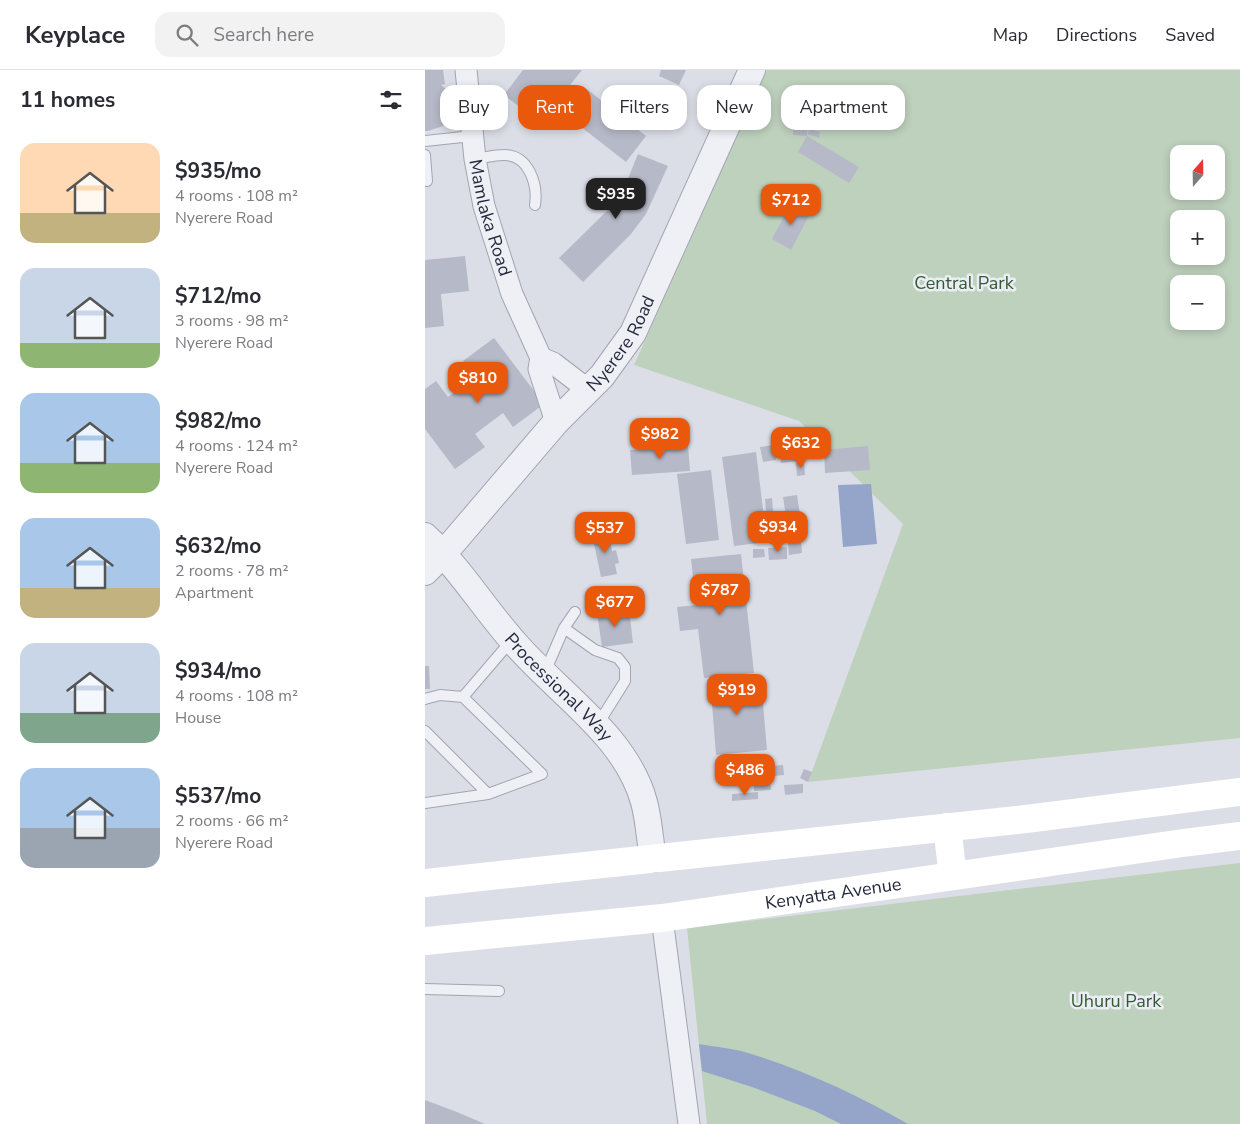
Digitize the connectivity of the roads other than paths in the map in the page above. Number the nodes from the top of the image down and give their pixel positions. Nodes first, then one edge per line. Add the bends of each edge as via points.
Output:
1 (466, 70) edge
2 (753, 70) edge
3 (472, 136) junction
4 (425, 141) edge
5 (425, 155) edge
6 (475, 159) junction
7 (427, 181) dead end
8 (535, 205) dead end
9 (541, 358) junction
10 (587, 389) junction
11 (555, 422) junction
12 (425, 536) edge
13 (444, 553) junction
14 (425, 572) edge
15 (575, 612) dead end
16 (564, 628) junction
17 (512, 640) junction
18 (544, 676) junction
19 (463, 697) junction
20 (425, 699) edge
21 (598, 724) junction
22 (425, 731) edge
23 (1240, 792) edge
24 (488, 794) junction
25 (427, 799) edge
26 (947, 827) junction
27 (1240, 836) edge
28 (653, 859) junction
29 (953, 876) junction
30 (425, 883) edge
31 (662, 918) junction
32 (427, 945) edge
33 (425, 989) edge
34 (499, 991) dead end
35 (689, 1124) edge

1 - 3 street, Mamlaka Road
2 - 10 street, Nyerere Road via 633,333 603,376
3 - 4 lane
3 - 6 street, Mamlaka Road
5 - 7 lane
6 - 8 lane via 505,154 525,164 535,184
6 - 9 street, Mamlaka Road via 484,206 512,294
9 - 10 street via 553,363
9 - 11 street, Mamlaka Road via 539,369
10 - 11 street, Nyerere Road
11 - 13 street, Nyerere Road
12 - 13 street, Processional Way
13 - 14 street, Nyerere Road
13 - 17 street, Processional Way
15 - 16 lane
16 - 18 lane
16 - 21 lane via 595,650 618,658 625,667 625,681
17 - 18 street, Processional Way
17 - 19 lane
18 - 21 street, Processional Way
19 - 20 lane via 440,695
19 - 24 lane via 542,774
21 - 28 street, Processional Way via 621,756 641,794
22 - 24 lane
23 - 26 main road
24 - 25 lane
26 - 28 main road
26 - 29 main road
27 - 29 main road, Kenyatta Avenue
28 - 30 main road
29 - 31 main road, Kenyatta Avenue
31 - 32 main road, Kenyatta Avenue
31 - 35 street
33 - 34 lane

